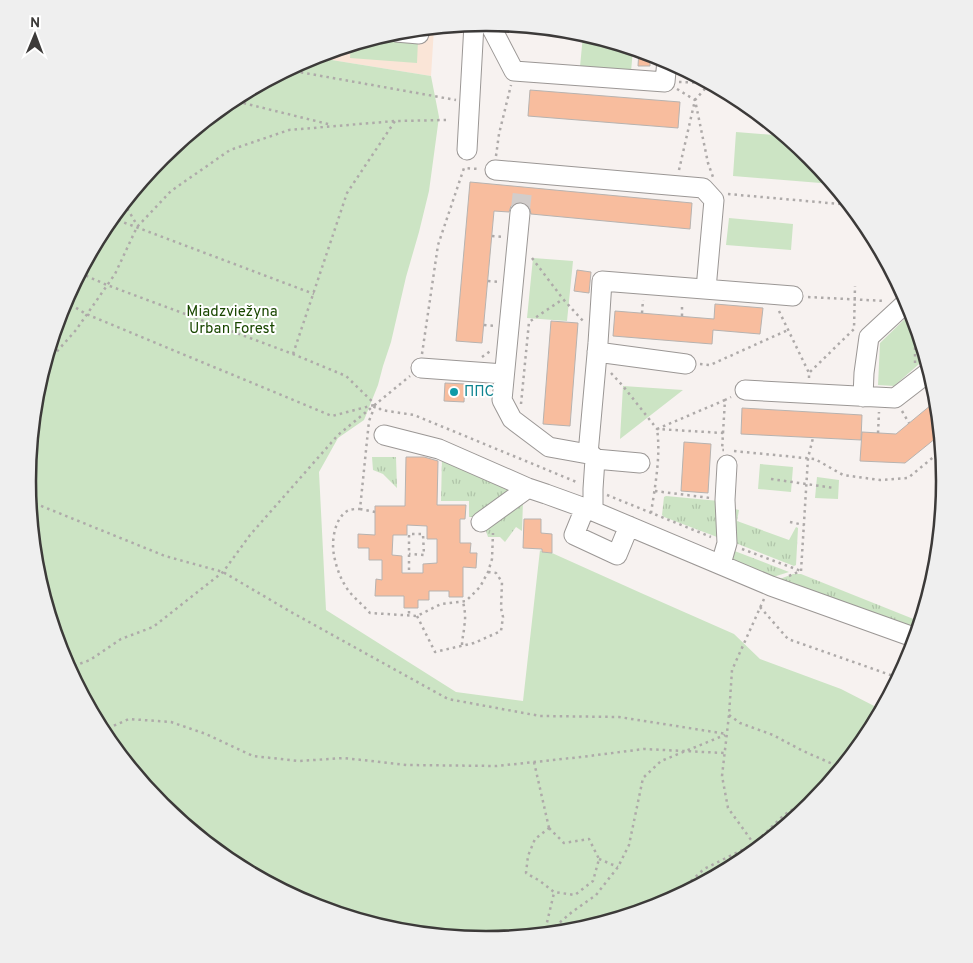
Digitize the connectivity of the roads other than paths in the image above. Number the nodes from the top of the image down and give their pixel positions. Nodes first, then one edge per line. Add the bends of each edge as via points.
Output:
1 (474, 31) edge
2 (493, 31) edge
3 (666, 69) edge
4 (467, 150) dead end
5 (496, 162) road end
6 (520, 213) tunnel mouth
7 (706, 289) junction
8 (793, 296) road end
9 (901, 307) edge
10 (598, 348) junction
11 (686, 364) road end
12 (421, 368) road end
13 (504, 374) junction
14 (924, 376) edge
15 (745, 390) road end
16 (871, 398) junction
17 (384, 435) dead end
18 (592, 456) junction
19 (640, 463) dead end
20 (727, 465) dead end
21 (528, 488) junction
22 (589, 510) junction
23 (487, 526) road end
24 (629, 526) junction
25 (721, 564) junction
26 (909, 636) edge

1 - 4 lane
2 - 3 lane via 514,71 665,82
5 - 7 lane via 524,180 703,188 714,200
6 - 13 lane
7 - 8 lane
7 - 10 lane via 602,281
9 - 16 lane via 869,337 864,374
10 - 11 lane
10 - 18 lane
12 - 13 lane
13 - 18 lane via 502,400 519,426 550,448
14 - 16 lane via 894,398
15 - 16 lane
17 - 21 lane via 439,449
18 - 19 lane
18 - 22 lane via 593,488
20 - 25 lane via 727,543
21 - 22 lane
21 - 23 lane
22 - 24 lane
22 - 24 lane via 574,535 617,555
24 - 25 lane
25 - 26 lane via 771,586

